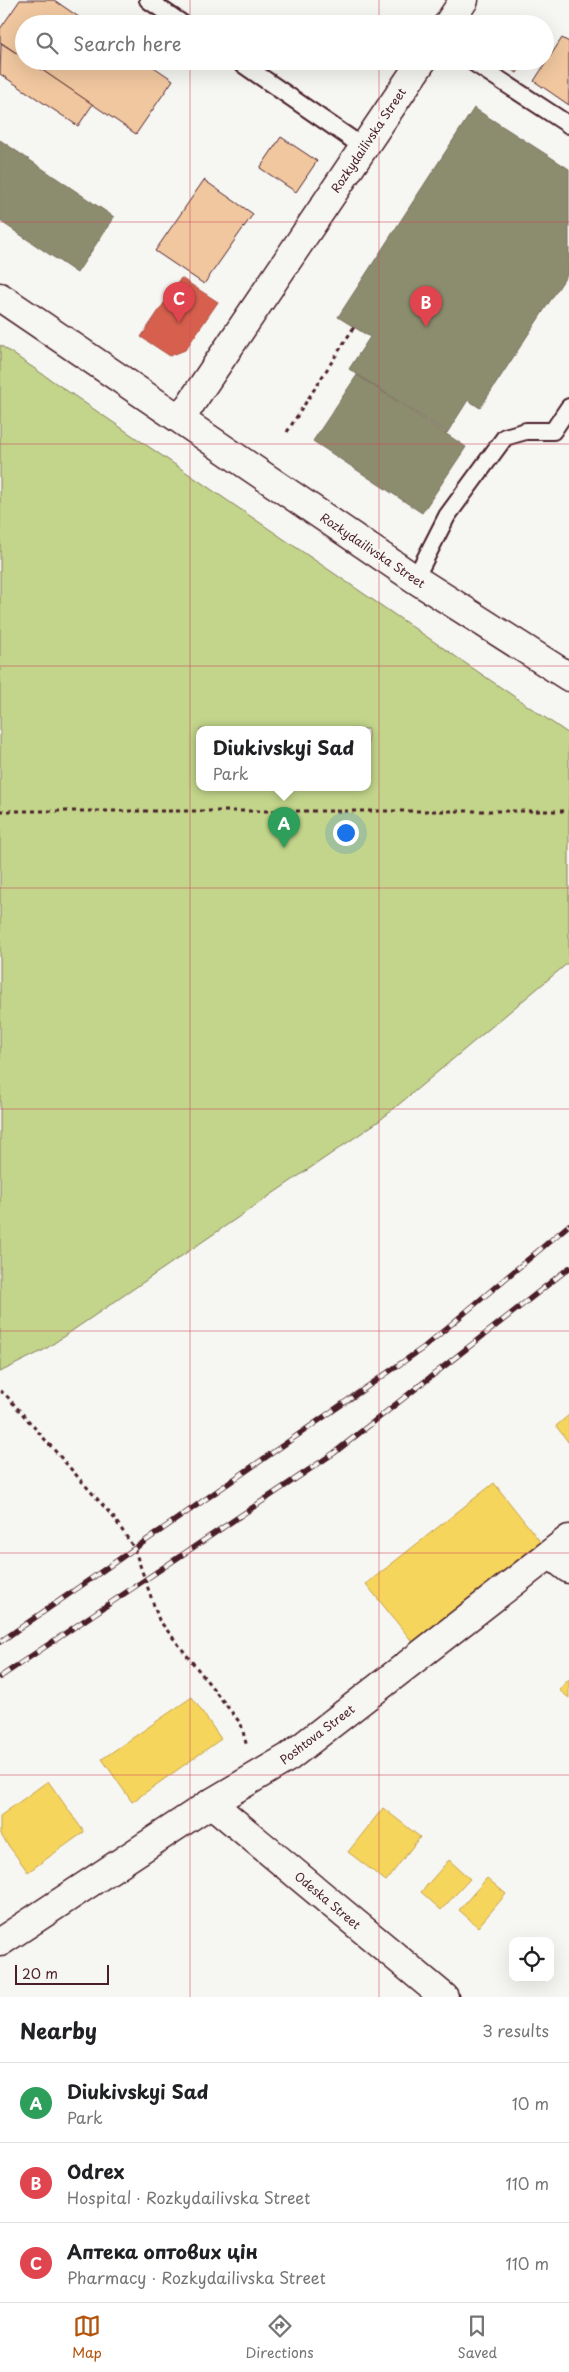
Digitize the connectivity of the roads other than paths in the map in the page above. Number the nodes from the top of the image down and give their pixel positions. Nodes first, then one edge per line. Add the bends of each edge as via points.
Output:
1 (148, 0) edge
2 (464, 0) edge
3 (170, 15) edge
4 (454, 15) edge
5 (251, 70) edge
6 (416, 70) edge
7 (485, 70) edge
8 (569, 125) edge
9 (363, 147) junction
10 (0, 297) edge
11 (569, 407) edge
12 (181, 418) junction
13 (414, 579) junction
14 (569, 677) edge
15 (563, 1554) edge
16 (211, 1803) junction
17 (0, 1942) edge
18 (444, 1997) edge

1 - 3 lane
2 - 4 street
5 - 9 lane
6 - 9 street, Rozkydailivska Street
7 - 8 lane
9 - 12 street, Rozkydailivska Street
10 - 12 street, Rozkydailivska Street
11 - 13 lane via 554,431 526,431 505,436 447,516
12 - 13 street, Rozkydailivska Street
13 - 14 street, Rozkydailivska Street
15 - 16 street, Poshtova Street via 288,1757
16 - 17 street, Poshtova Street
16 - 18 street, Odeska Street

